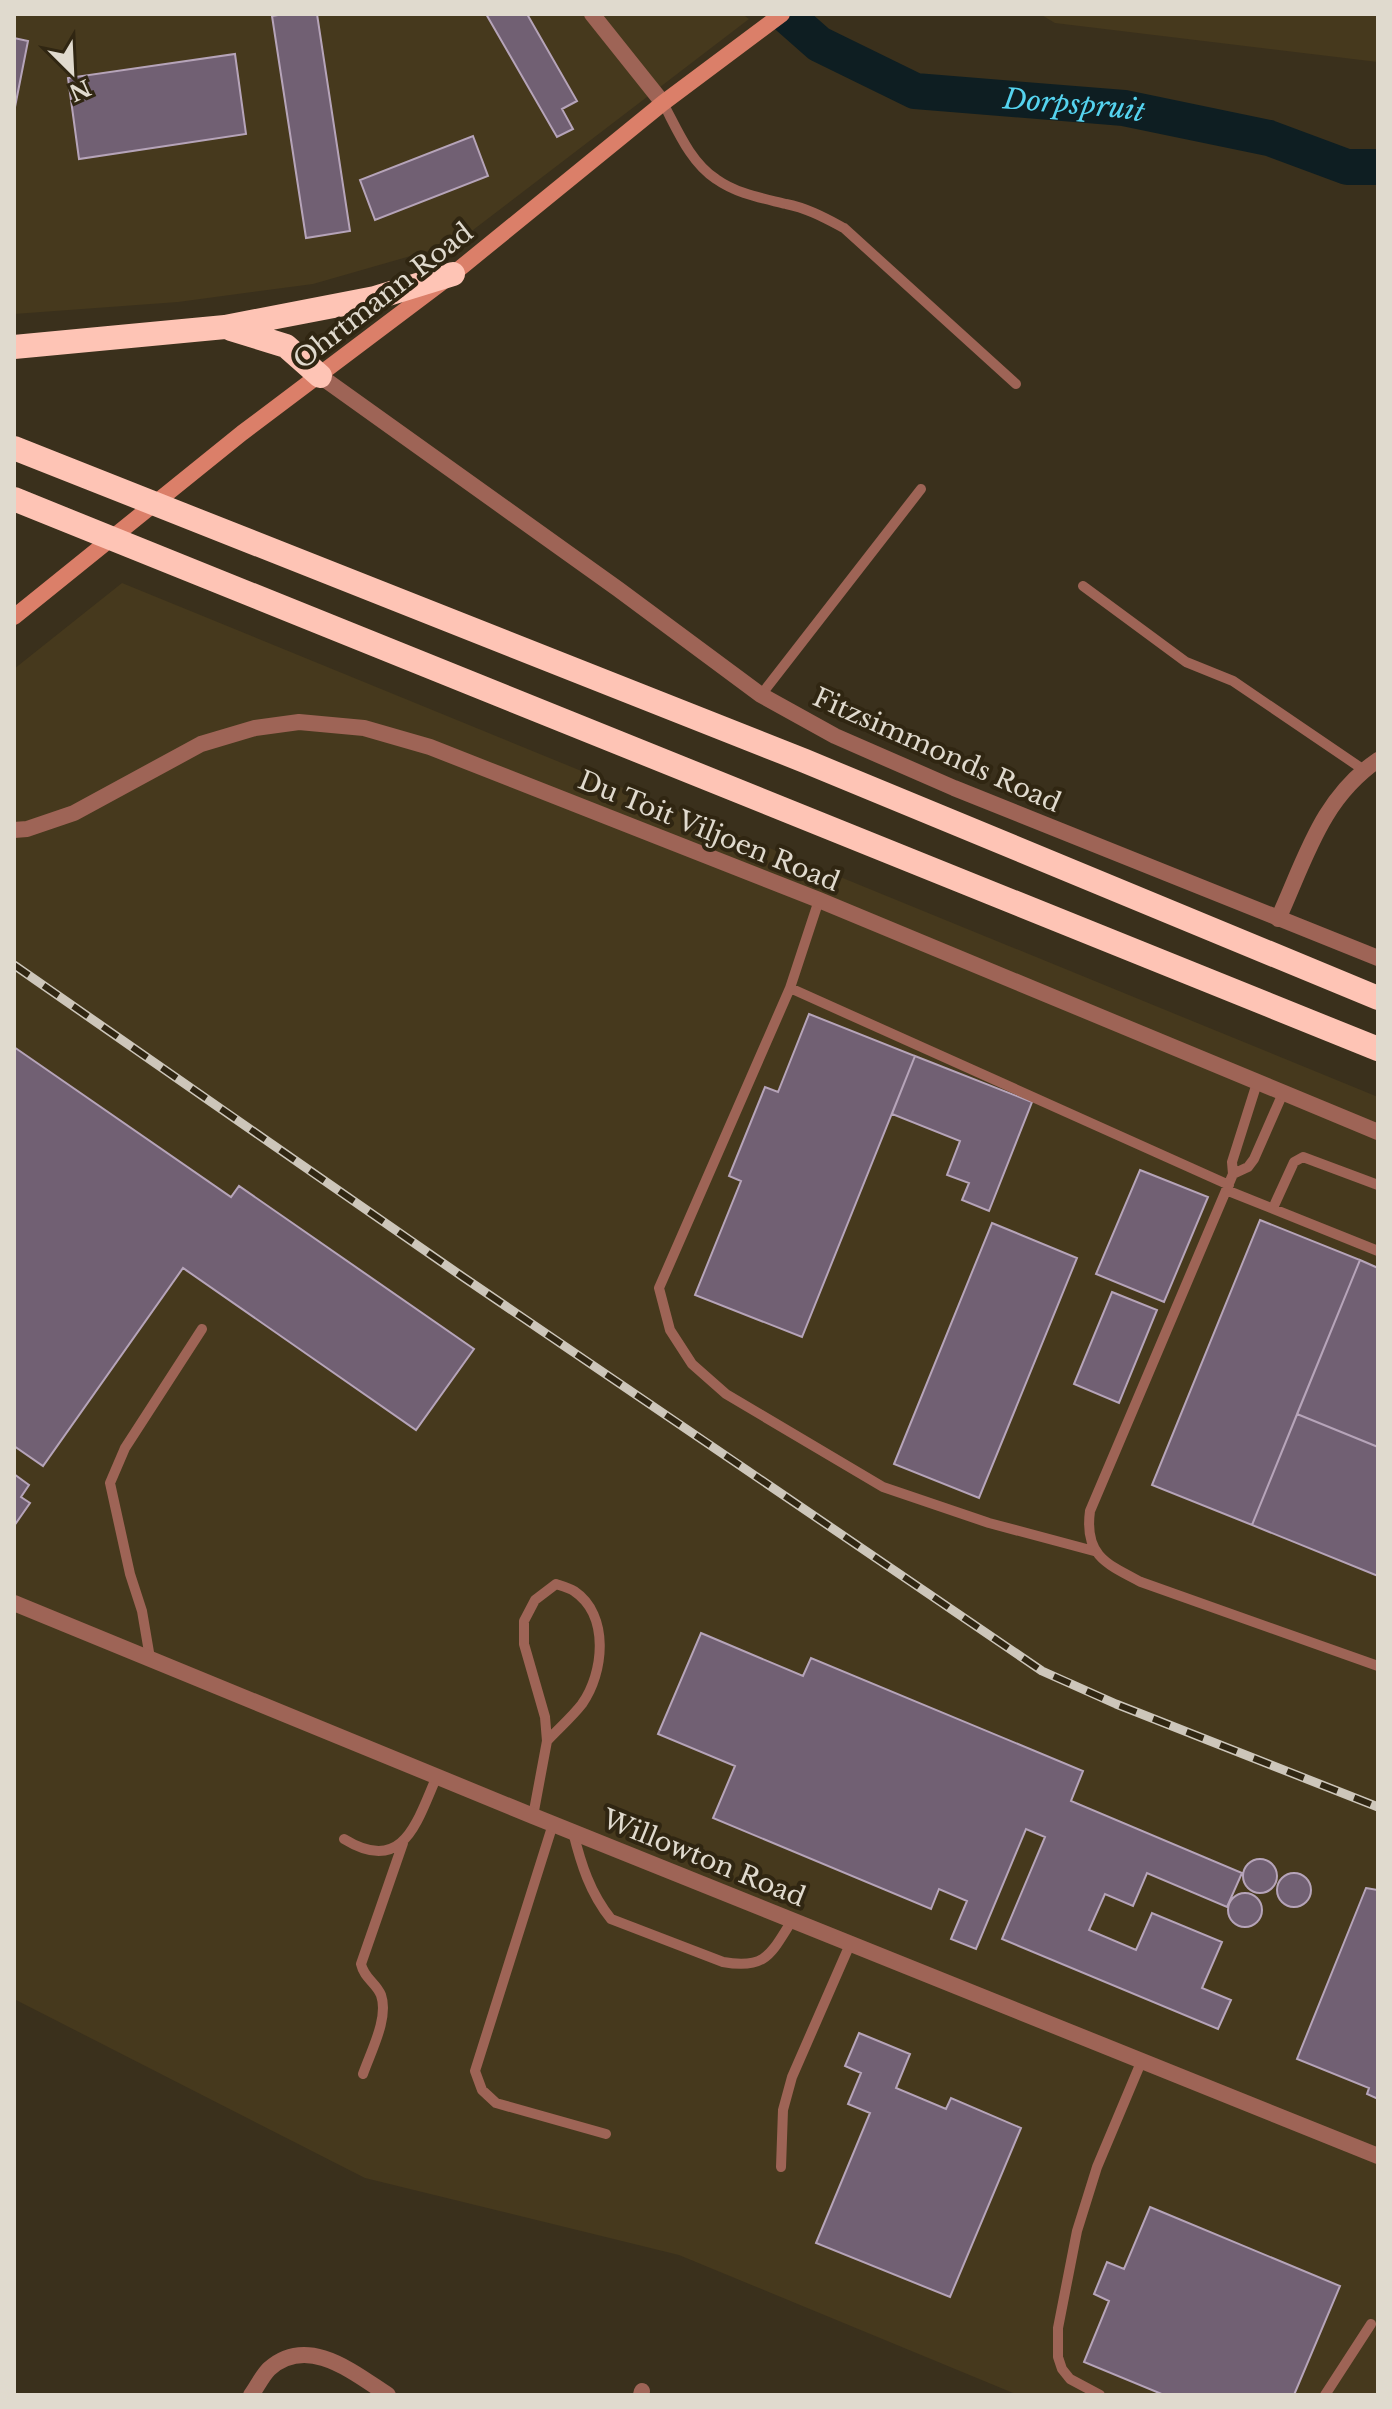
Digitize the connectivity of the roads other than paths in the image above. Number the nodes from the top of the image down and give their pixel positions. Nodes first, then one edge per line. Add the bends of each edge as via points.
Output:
1 (592, 14) edge
2 (782, 14) edge
3 (663, 103) junction
4 (453, 274) junction
5 (225, 327) junction
6 (14, 347) edge
7 (320, 376) junction
8 (1016, 384) dead end
9 (14, 448) edge
10 (921, 489) dead end
11 (14, 499) edge
12 (1083, 586) dead end
13 (14, 617) edge
14 (761, 695) junction
15 (1371, 765) edge
16 (14, 830) edge
17 (819, 900) junction
18 (1278, 919) junction
19 (1378, 958) edge
20 (790, 988) junction
21 (1378, 998) edge
22 (1378, 1049) edge
23 (1257, 1083) junction
24 (1283, 1093) junction
25 (1378, 1132) edge
26 (1229, 1183) junction
27 (1378, 1185) edge
28 (1273, 1208) junction
29 (1378, 1251) edge
30 (202, 1329) dead end
31 (1094, 1551) junction
32 (14, 1603) edge
33 (150, 1658) junction
34 (1378, 1666) edge
35 (547, 1741) junction
36 (437, 1776) junction
37 (533, 1816) junction
38 (553, 1824) junction
39 (573, 1832) junction
40 (344, 1839) dead end
41 (403, 1843) junction
42 (793, 1919) junction
43 (851, 1942) junction
44 (1142, 2060) junction
45 (363, 2074) dead end
46 (606, 2134) dead end
47 (1378, 2156) edge
48 (781, 2167) dead end
49 (1371, 2324) dead end
50 (251, 2395) edge
51 (388, 2395) edge
52 (1100, 2395) edge
53 (1325, 2395) edge

1 - 3 street
2 - 3 main road, Ohrtmann Road
3 - 4 main road, Ohrtmann Road
3 - 8 lane via 683,143 714,179 844,228
4 - 5 highway via 375,298
4 - 7 main road, Ohrtmann Road
5 - 6 highway
5 - 7 highway via 286,346
7 - 13 main road, Ohrtmann Road
7 - 14 street, Fitzsimmonds Road
9 - 21 highway via 805,761
10 - 14 lane
11 - 22 highway
12 - 15 lane via 1186,662 1233,681
14 - 18 street, Fitzsimmonds Road via 861,748
15 - 18 street via 1329,807
16 - 17 street, Du Toit Viljoen Road via 74,813 201,744 299,722 364,728 430,747
17 - 20 lane
17 - 23 street, Du Toit Viljoen Road
18 - 19 street, Fitzsimmonds Road
20 - 26 lane
20 - 31 lane via 659,1288 670,1330 692,1364 726,1394 883,1487
23 - 24 street, Du Toit Viljoen Road
23 - 26 lane
24 - 25 street, Du Toit Viljoen Road
24 - 26 lane via 1254,1159
26 - 28 lane
26 - 31 lane via 1090,1511
27 - 28 lane via 1303,1157 1294,1162
28 - 29 lane
30 - 33 lane via 125,1448 110,1483
31 - 34 lane via 1141,1582
32 - 33 street, Willowton Road
33 - 36 street, Willowton Road
35 - 35 lane via 524,1644 524,1621 535,1600 556,1584 585,1602 596,1623 600,1658 582,1704
35 - 37 lane
36 - 37 street, Willowton Road
36 - 41 lane
37 - 38 street, Willowton Road
38 - 39 street, Willowton Road
38 - 46 lane via 475,2071 482,2090 496,2103
39 - 42 street, Willowton Road
39 - 42 lane via 583,1871 611,1919 741,1965 766,1957
40 - 41 lane via 371,1852
41 - 45 lane via 361,1964 385,2008
42 - 43 street, Willowton Road
43 - 44 street, Willowton Road
43 - 48 lane via 792,2077 783,2110
44 - 47 street, Willowton Road
44 - 52 lane via 1097,2167 1077,2231 1058,2328 1062,2369
49 - 53 lane
50 - 51 street via 267,2370 300,2354 348,2369

